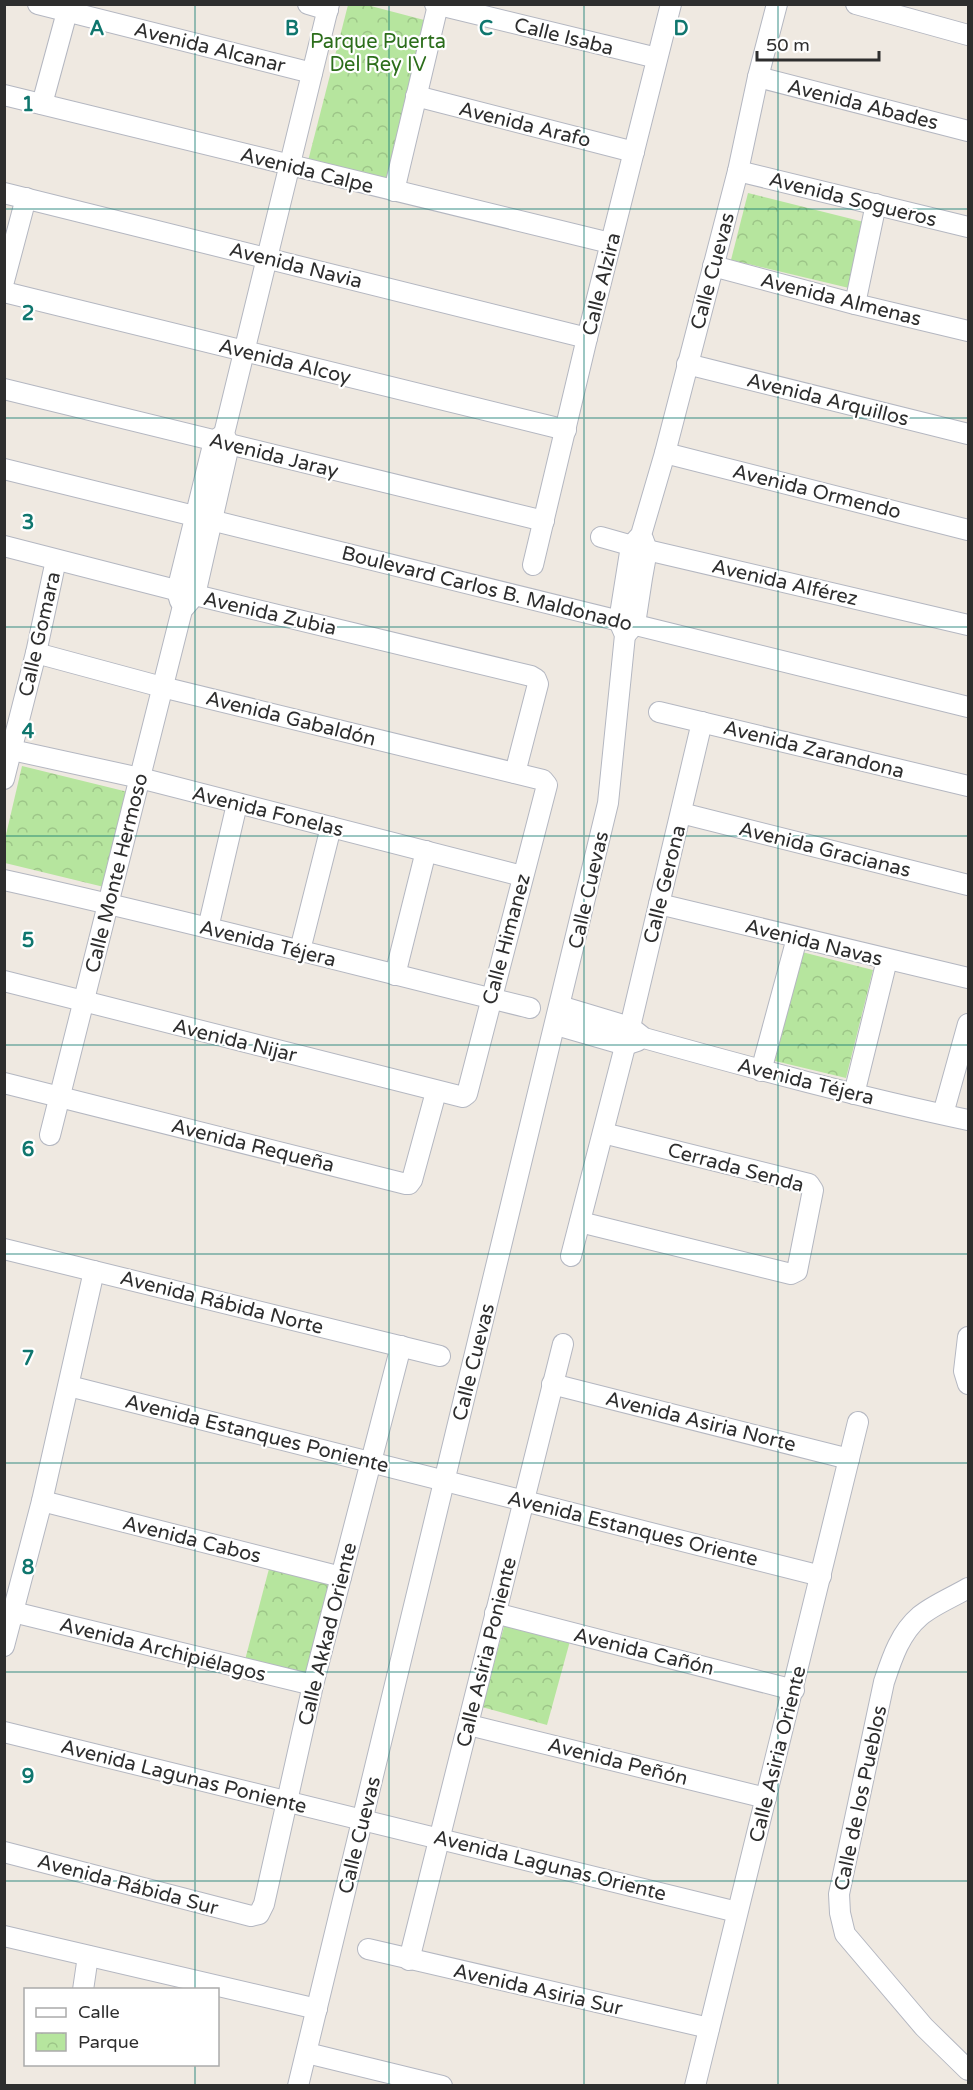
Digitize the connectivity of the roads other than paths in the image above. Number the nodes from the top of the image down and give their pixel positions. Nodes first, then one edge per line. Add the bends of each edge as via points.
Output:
1 (38, 4) edge
2 (308, 4) edge
3 (671, 4) edge
4 (777, 4) edge
5 (856, 4) edge
6 (436, 5) edge
7 (328, 7) edge
8 (67, 12) junction
9 (969, 35) edge
10 (657, 58) junction
11 (312, 73) junction
12 (758, 77) junction
13 (4, 95) edge
14 (416, 96) junction
15 (42, 104) junction
16 (969, 131) edge
17 (634, 152) junction
18 (290, 165) junction
19 (738, 171) junction
20 (394, 191) junction
21 (4, 193) edge
22 (26, 198) junction
23 (876, 204) junction
24 (969, 227) edge
25 (610, 243) junction
26 (267, 258) junction
27 (713, 266) junction
28 (4, 281) edge
29 (4, 292) edge
30 (855, 304) junction
31 (969, 331) edge
32 (587, 338) junction
33 (244, 351) junction
34 (687, 364) junction
35 (4, 389) edge
36 (566, 430) junction
37 (969, 434) edge
38 (223, 440) junction
39 (665, 453) junction
40 (4, 469) edge
41 (204, 518) junction
42 (544, 521) junction
43 (969, 530) edge
44 (601, 537) dead end
45 (640, 544) junction
46 (4, 546) edge
47 (56, 560) junction
48 (533, 565) dead end
49 (185, 599) junction
50 (969, 625) edge
51 (626, 627) junction
52 (36, 653) junction
53 (162, 687) junction
54 (969, 707) edge
55 (659, 712) dead end
56 (702, 722) junction
57 (12, 750) junction
58 (515, 773) junction
59 (140, 778) junction
60 (4, 779) edge
61 (546, 781) joint
62 (969, 786) edge
63 (237, 804) junction
64 (681, 813) junction
65 (331, 827) junction
66 (426, 851) junction
67 (522, 876) junction
68 (4, 880) edge
69 (969, 885) edge
70 (108, 903) junction
71 (659, 904) junction
72 (208, 928) junction
73 (797, 938) junction
74 (300, 950) junction
75 (887, 960) junction
76 (395, 975) junction
77 (969, 978) edge
78 (4, 981) edge
79 (491, 999) junction
80 (83, 1001) junction
81 (530, 1008) dead end
82 (558, 1016) junction
83 (969, 1024) edge
84 (633, 1037) junction
85 (761, 1071) junction
86 (4, 1083) edge
87 (436, 1092) junction
88 (854, 1094) junction
89 (60, 1096) junction
90 (465, 1096) joint
91 (943, 1114) junction
92 (969, 1120) edge
93 (603, 1133) junction
94 (50, 1135) dead end
95 (580, 1222) junction
96 (4, 1249) edge
97 (571, 1256) dead end
98 (94, 1271) junction
99 (969, 1337) edge
100 (563, 1344) dead end
101 (401, 1346) junction
102 (440, 1356) dead end
103 (552, 1384) junction
104 (969, 1384) edge
105 (69, 1386) junction
106 (858, 1422) dead end
107 (849, 1459) junction
108 (372, 1463) junction
109 (445, 1479) junction
110 (524, 1500) junction
111 (42, 1501) junction
112 (821, 1576) junction
113 (341, 1577) junction
114 (969, 1588) edge
115 (13, 1612) junction
116 (495, 1613) junction
117 (4, 1646) edge
118 (313, 1685) junction
119 (794, 1690) junction
120 (469, 1725) junction
121 (4, 1732) edge
122 (766, 1798) junction
123 (286, 1802) junction
124 (363, 1820) junction
125 (439, 1838) junction
126 (4, 1852) edge
127 (738, 1912) junction
128 (251, 1916) joint
129 (4, 1936) edge
130 (368, 1949) dead end
131 (88, 1956) junction
132 (409, 1960) junction
133 (183, 1984) edge
134 (83, 1988) edge
135 (204, 1988) edge
136 (219, 1991) edge
137 (317, 2009) junction
138 (709, 2028) junction
139 (307, 2053) junction
140 (969, 2070) edge
141 (298, 2085) edge
142 (442, 2085) edge
143 (695, 2085) edge

1 - 8 street, Avenida Alcanar
2 - 7 street
3 - 10 street, Calle Alzira
4 - 12 street, Calle Cuevas
5 - 9 street
6 - 10 street, Calle Isaba
6 - 14 street
7 - 11 street, Calle Monte Hermoso
8 - 11 street, Avenida Alcanar
8 - 15 street
10 - 17 street, Calle Alzira
11 - 18 street, Calle Monte Hermoso
12 - 16 street, Avenida Abades
12 - 19 street, Calle Cuevas
13 - 15 street, Avenida Calpe
14 - 17 street, Avenida Arafo
14 - 20 street
15 - 18 street, Avenida Calpe
17 - 25 street, Calle Alzira
18 - 20 street, Avenida Calpe
18 - 26 street, Calle Monte Hermoso
19 - 23 street, Avenida Sogueros
19 - 27 street, Calle Cuevas
20 - 25 street, Avenida Calpe
21 - 22 street, Avenida Navia
22 - 26 street, Avenida Navia
22 - 28 street
23 - 24 street, Avenida Sogueros
23 - 30 street
25 - 32 street, Calle Alzira
26 - 32 street, Avenida Navia
26 - 33 street, Calle Monte Hermoso
27 - 30 street, Avenida Almenas
27 - 34 street, Calle Cuevas
29 - 33 street, Avenida Alcoy
30 - 31 street, Avenida Almenas
32 - 36 street, Calle Alzira
33 - 36 street, Avenida Alcoy
33 - 38 street, Calle Monte Hermoso
34 - 37 street, Avenida Arquillos
34 - 39 street, Calle Cuevas
35 - 38 street, Avenida Jaray
36 - 42 street, Calle Alzira
38 - 41 street, Calle Monte Hermoso
38 - 42 street, Avenida Jaray
39 - 43 street, Avenida Ormendo
39 - 45 street, Calle Cuevas
40 - 41 street, Boulevard Carlos B. Maldonado
41 - 49 street, Calle Monte Hermoso
41 - 51 street, Boulevard Carlos B. Maldonado
42 - 48 street, Calle Alzira
44 - 45 street, Avenida Alférez
45 - 50 street, Avenida Alférez
45 - 51 street, Calle Cuevas
46 - 47 street, Avenida Zubia
47 - 49 street, Avenida Zubia
47 - 52 street, Calle Gomara
49 - 53 street, Calle Monte Hermoso
49 - 58 street, Avenida Zubia via 536,678 538,684
51 - 54 street, Boulevard Carlos B. Maldonado
51 - 82 street, Calle Cuevas via 608,803
52 - 53 street, Avenida Gabaldón
52 - 57 street, Calle Gomara
53 - 58 street, Avenida Gabaldón
53 - 59 street, Calle Monte Hermoso
55 - 56 street, Avenida Zarandona
56 - 62 street, Avenida Zarandona
56 - 64 street, Calle Gerona
57 - 59 street, Avenida Fonelas
57 - 60 street, Calle Gomara
58 - 61 street, Avenida Gabaldón
59 - 63 street, Avenida Fonelas
59 - 70 street, Calle Monte Hermoso
61 - 67 street, Calle Himanez
63 - 65 street, Avenida Fonelas
63 - 72 street
64 - 69 street, Avenida Gracianas
64 - 71 street, Calle Gerona
65 - 66 street, Avenida Fonelas
65 - 74 street
66 - 67 street, Avenida Fonelas
66 - 76 street
67 - 79 street, Calle Himanez
68 - 70 street, Avenida Téjera
70 - 72 street, Avenida Téjera
70 - 80 street, Calle Monte Hermoso
71 - 73 street, Avenida Navas
71 - 84 street, Calle Gerona
72 - 74 street, Avenida Téjera
73 - 75 street, Avenida Navas
73 - 85 street
74 - 76 street, Avenida Téjera
75 - 77 street, Avenida Navas
75 - 88 street
76 - 79 street, Avenida Téjera
78 - 80 street, Avenida Nijar
79 - 81 street, Avenida Téjera
79 - 90 street, Calle Himanez
80 - 87 street, Avenida Nijar
80 - 89 street, Calle Monte Hermoso
82 - 84 street, Avenida Téjera
82 - 109 street, Calle Cuevas
83 - 91 street
84 - 85 street, Avenida Téjera
84 - 93 street
85 - 88 street, Avenida Téjera
86 - 89 street, Avenida Requeña
87 - 89 street, Avenida Requeña via 409,1184
87 - 90 street, Avenida Nijar
88 - 91 street, Avenida Téjera
89 - 94 street, Calle Monte Hermoso
91 - 92 street, Avenida Téjera
93 - 95 street
93 - 95 street, Cerrada Senda via 809,1184 813,1190 797,1271 791,1274
95 - 97 street
96 - 98 street, Avenida Rábida Norte
98 - 101 street, Avenida Rábida Norte
98 - 105 street
99 - 104 street via 964,1371
100 - 103 street, Calle Asiria Poniente
101 - 102 street, Avenida Rábida Norte
101 - 108 street, Calle Akkad Oriente
103 - 107 street, Avenida Asiria Norte
103 - 110 street, Calle Asiria Poniente
105 - 108 street, Avenida Estanques Poniente
105 - 111 street
106 - 107 street, Calle Asiria Oriente
107 - 112 street, Calle Asiria Oriente
108 - 109 street, Avenida Estanques Poniente
108 - 113 street, Calle Akkad Oriente
109 - 110 street, Avenida Estanques Oriente
109 - 124 street, Calle Cuevas
110 - 112 street, Avenida Estanques Oriente
110 - 116 street, Calle Asiria Poniente
111 - 113 street, Avenida Cabos
111 - 115 street
112 - 119 street, Calle Asiria Oriente
113 - 118 street, Calle Akkad Oriente
114 - 140 street, Calle de los Pueblos via 920,1616 895,1651 884,1682 839,1894 845,1934 924,2027
115 - 117 street
115 - 118 street, Avenida Archipiélagos
116 - 119 street, Avenida Cañón
116 - 120 street, Calle Asiria Poniente
118 - 123 street, Calle Akkad Oriente
119 - 122 street, Calle Asiria Oriente
120 - 122 street, Avenida Peñón
120 - 125 street, Calle Asiria Poniente
121 - 123 street, Avenida Lagunas Poniente
122 - 127 street, Calle Asiria Oriente
123 - 124 street, Avenida Lagunas Poniente
123 - 128 street, Calle Akkad Oriente via 264,1904 259,1914
124 - 125 street, Avenida Lagunas Oriente
124 - 137 street, Calle Cuevas
125 - 127 street, Avenida Lagunas Oriente
125 - 132 street, Calle Asiria Poniente
126 - 128 street, Avenida Rábida Sur
127 - 138 street, Calle Asiria Oriente
129 - 131 street
130 - 132 street, Avenida Asiria Sur
131 - 133 street
131 - 134 street
132 - 138 street, Avenida Asiria Sur
133 - 135 street
136 - 137 street
137 - 139 street, Calle Cuevas
138 - 143 street, Calle Asiria Oriente
139 - 141 street, Calle Cuevas
139 - 142 street

